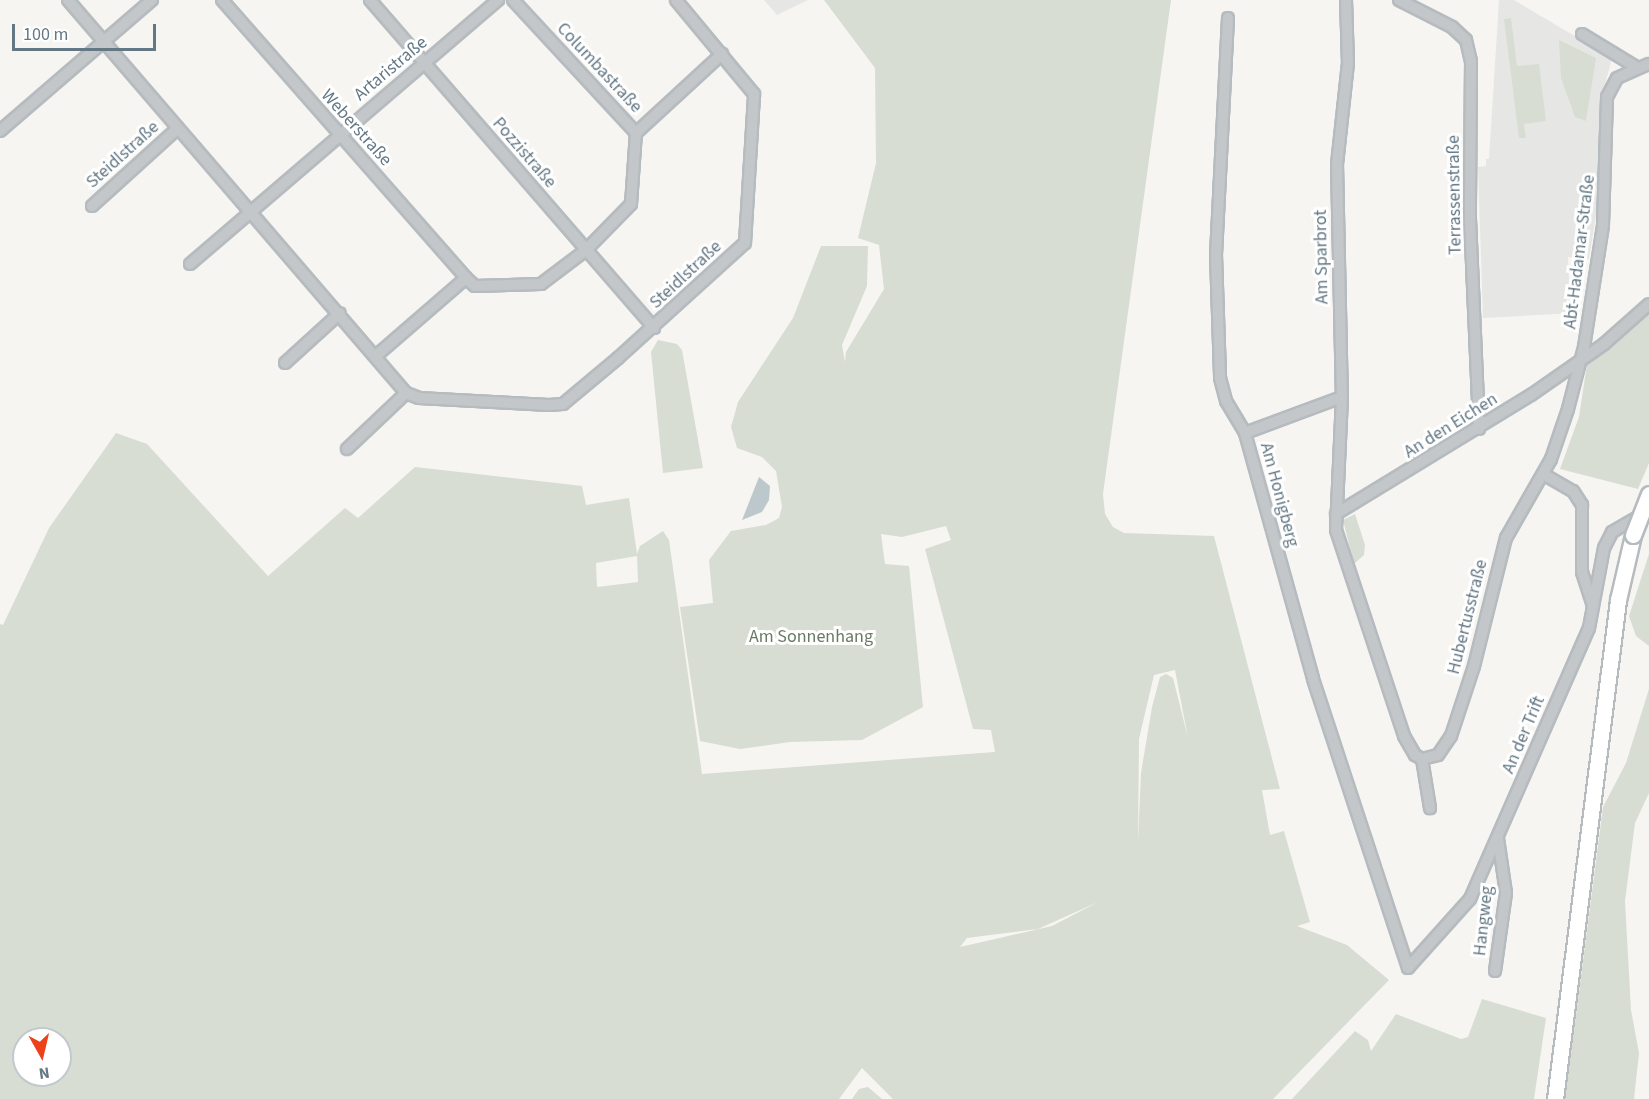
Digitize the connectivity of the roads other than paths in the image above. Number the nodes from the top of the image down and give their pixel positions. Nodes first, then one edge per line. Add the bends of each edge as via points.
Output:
1 (68, 0) edge
2 (152, 0) edge
3 (222, 0) edge
4 (370, 0) edge
5 (498, 0) edge
6 (513, 0) edge
7 (676, 0) edge
8 (1346, 0) edge
9 (1399, 0) edge
10 (1228, 18) dead end
11 (1582, 34) dead end
12 (104, 42) junction
13 (722, 54) junction
14 (423, 62) junction
15 (1649, 64) edge
16 (1636, 67) junction
17 (177, 129) junction
18 (0, 131) edge
19 (636, 133) junction
20 (339, 135) junction
21 (92, 206) dead end
22 (250, 210) junction
23 (586, 250) junction
24 (190, 264) dead end
25 (466, 278) junction
26 (1649, 304) edge
27 (340, 313) junction
28 (654, 328) junction
29 (377, 355) junction
30 (1581, 360) junction
31 (285, 363) dead end
32 (406, 393) junction
33 (1342, 397) junction
34 (1479, 429) junction
35 (1245, 433) junction
36 (347, 448) dead end
37 (1543, 474) junction
38 (1649, 494) edge
39 (1649, 512) edge
40 (1336, 514) junction
41 (1593, 605) junction
42 (1422, 759) junction
43 (1430, 808) dead end
44 (1498, 839) junction
45 (1408, 968) joint
46 (1495, 971) dead end
47 (1555, 1099) edge

1 - 12 street, Steidlstraße
2 - 12 street
3 - 20 street, Weberstraße
4 - 14 street, Pozzistraße
5 - 14 street, Artaristraße
6 - 19 street, Columbastraße
7 - 13 street, Steidlstraße
8 - 33 street, Am Sparbrot via 1348,63 1337,164
9 - 34 street, Terrassenstraße via 1452,27 1466,40 1471,61 1470,219
10 - 35 street, Am Honigberg via 1216,244 1218,361 1226,401
11 - 16 street
12 - 17 street, Steidlstraße
12 - 18 street
13 - 19 street
13 - 28 street, Steidlstraße via 754,94 745,243
14 - 20 street, Artaristraße
14 - 23 street, Pozzistraße
15 - 16 street, Abt-Hadamar-Straße
16 - 30 street, Abt-Hadamar-Straße via 1617,78 1607,97 1604,225
17 - 21 street, Steidlstraße
17 - 22 street, Steidlstraße
19 - 23 street via 631,204
20 - 22 street, Artaristraße
20 - 25 street, Weberstraße
22 - 24 street
22 - 27 street, Steidlstraße
23 - 25 street via 541,284 475,286
23 - 28 street, Pozzistraße
25 - 29 street
26 - 30 street, An den Eichen
27 - 29 street, Steidlstraße
27 - 31 street
28 - 32 street, Steidlstraße via 563,404 419,398
29 - 32 street, Steidlstraße
30 - 34 street, An den Eichen
30 - 37 street, Abt-Hadamar-Straße via 1563,426
32 - 36 street
33 - 35 street
33 - 40 street, Am Sparbrot
34 - 40 street, An den Eichen
35 - 45 street, Am Honigberg via 1313,679
37 - 41 street via 1573,491 1582,506 1582,572
37 - 42 street, Hubertusstraße via 1506,538 1476,658 1451,736 1438,755
38 - 47 main road, bridge via 1633,535 1618,600
39 - 41 street, An der Trift via 1629,519 1612,532 1604,548
40 - 42 street via 1336,530 1404,736 1415,755
41 - 44 street, An der Trift via 1589,628
42 - 43 street
44 - 45 street, An der Trift via 1470,899
44 - 46 street, Hangweg via 1506,893

